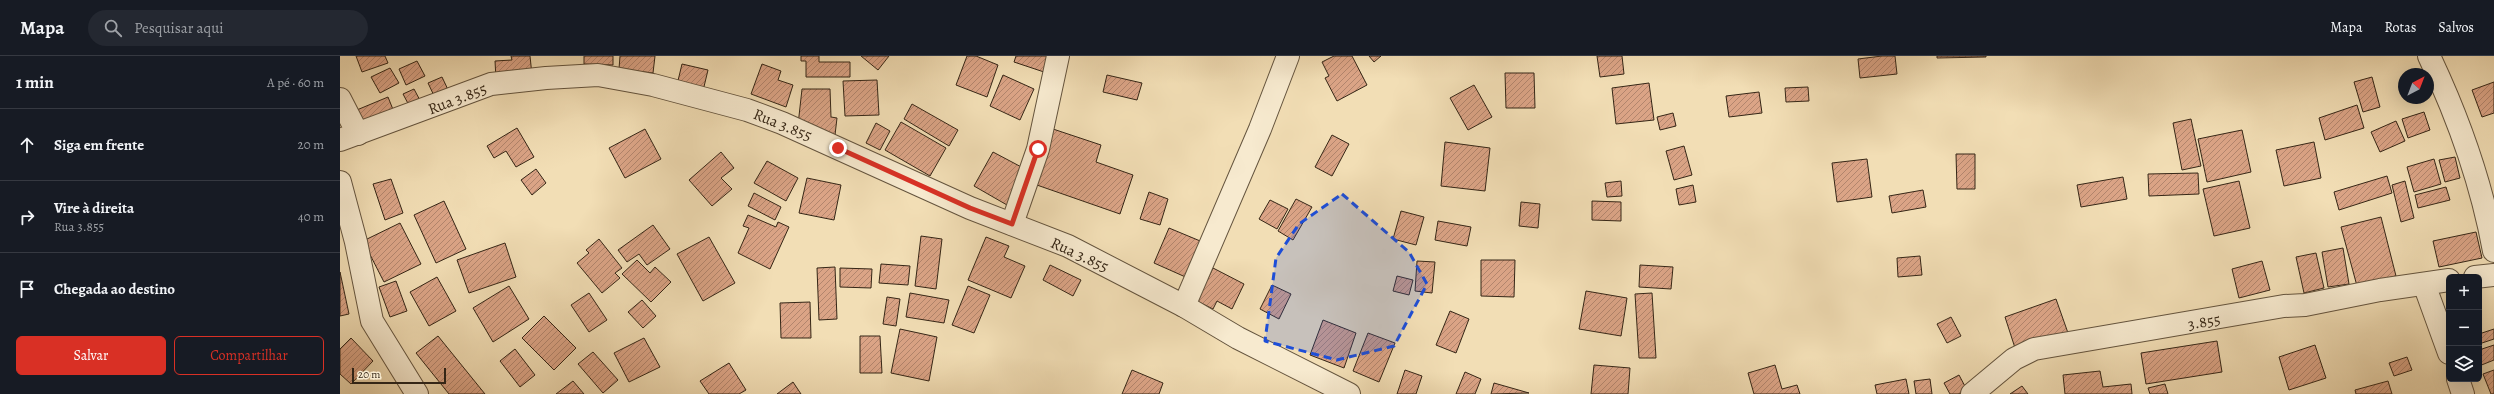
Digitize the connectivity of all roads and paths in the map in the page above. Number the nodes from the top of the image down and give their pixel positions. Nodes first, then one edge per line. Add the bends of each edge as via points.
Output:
1 (1058, 56) edge
2 (1288, 56) edge
3 (2429, 56) edge
4 (340, 99) edge
5 (349, 137) edge
6 (340, 182) edge
7 (1012, 224) junction
8 (2494, 251) edge
9 (2494, 275) edge
10 (2482, 276) edge
11 (2446, 280) edge
12 (2424, 284) junction
13 (1184, 306) junction
14 (2446, 346) edge
15 (2459, 382) edge
16 (417, 394) edge
17 (1349, 394) edge
18 (1972, 394) edge
19 (2463, 394) edge

1 - 7 street via 1038,149
2 - 13 street via 1260,129
3 - 8 street via 2445,90 2487,212
4 - 5 street
5 - 7 street, Rua 3.855 via 490,84 598,75 653,85 747,110
6 - 16 street via 356,242 372,321
7 - 13 street, Rua 3.855 via 1068,246
9 - 10 street
11 - 12 street, 3.855
12 - 14 street
12 - 18 street, 3.855 via 2034,349 2014,359
13 - 17 street, Rua 3.855 via 1238,338
15 - 19 street

